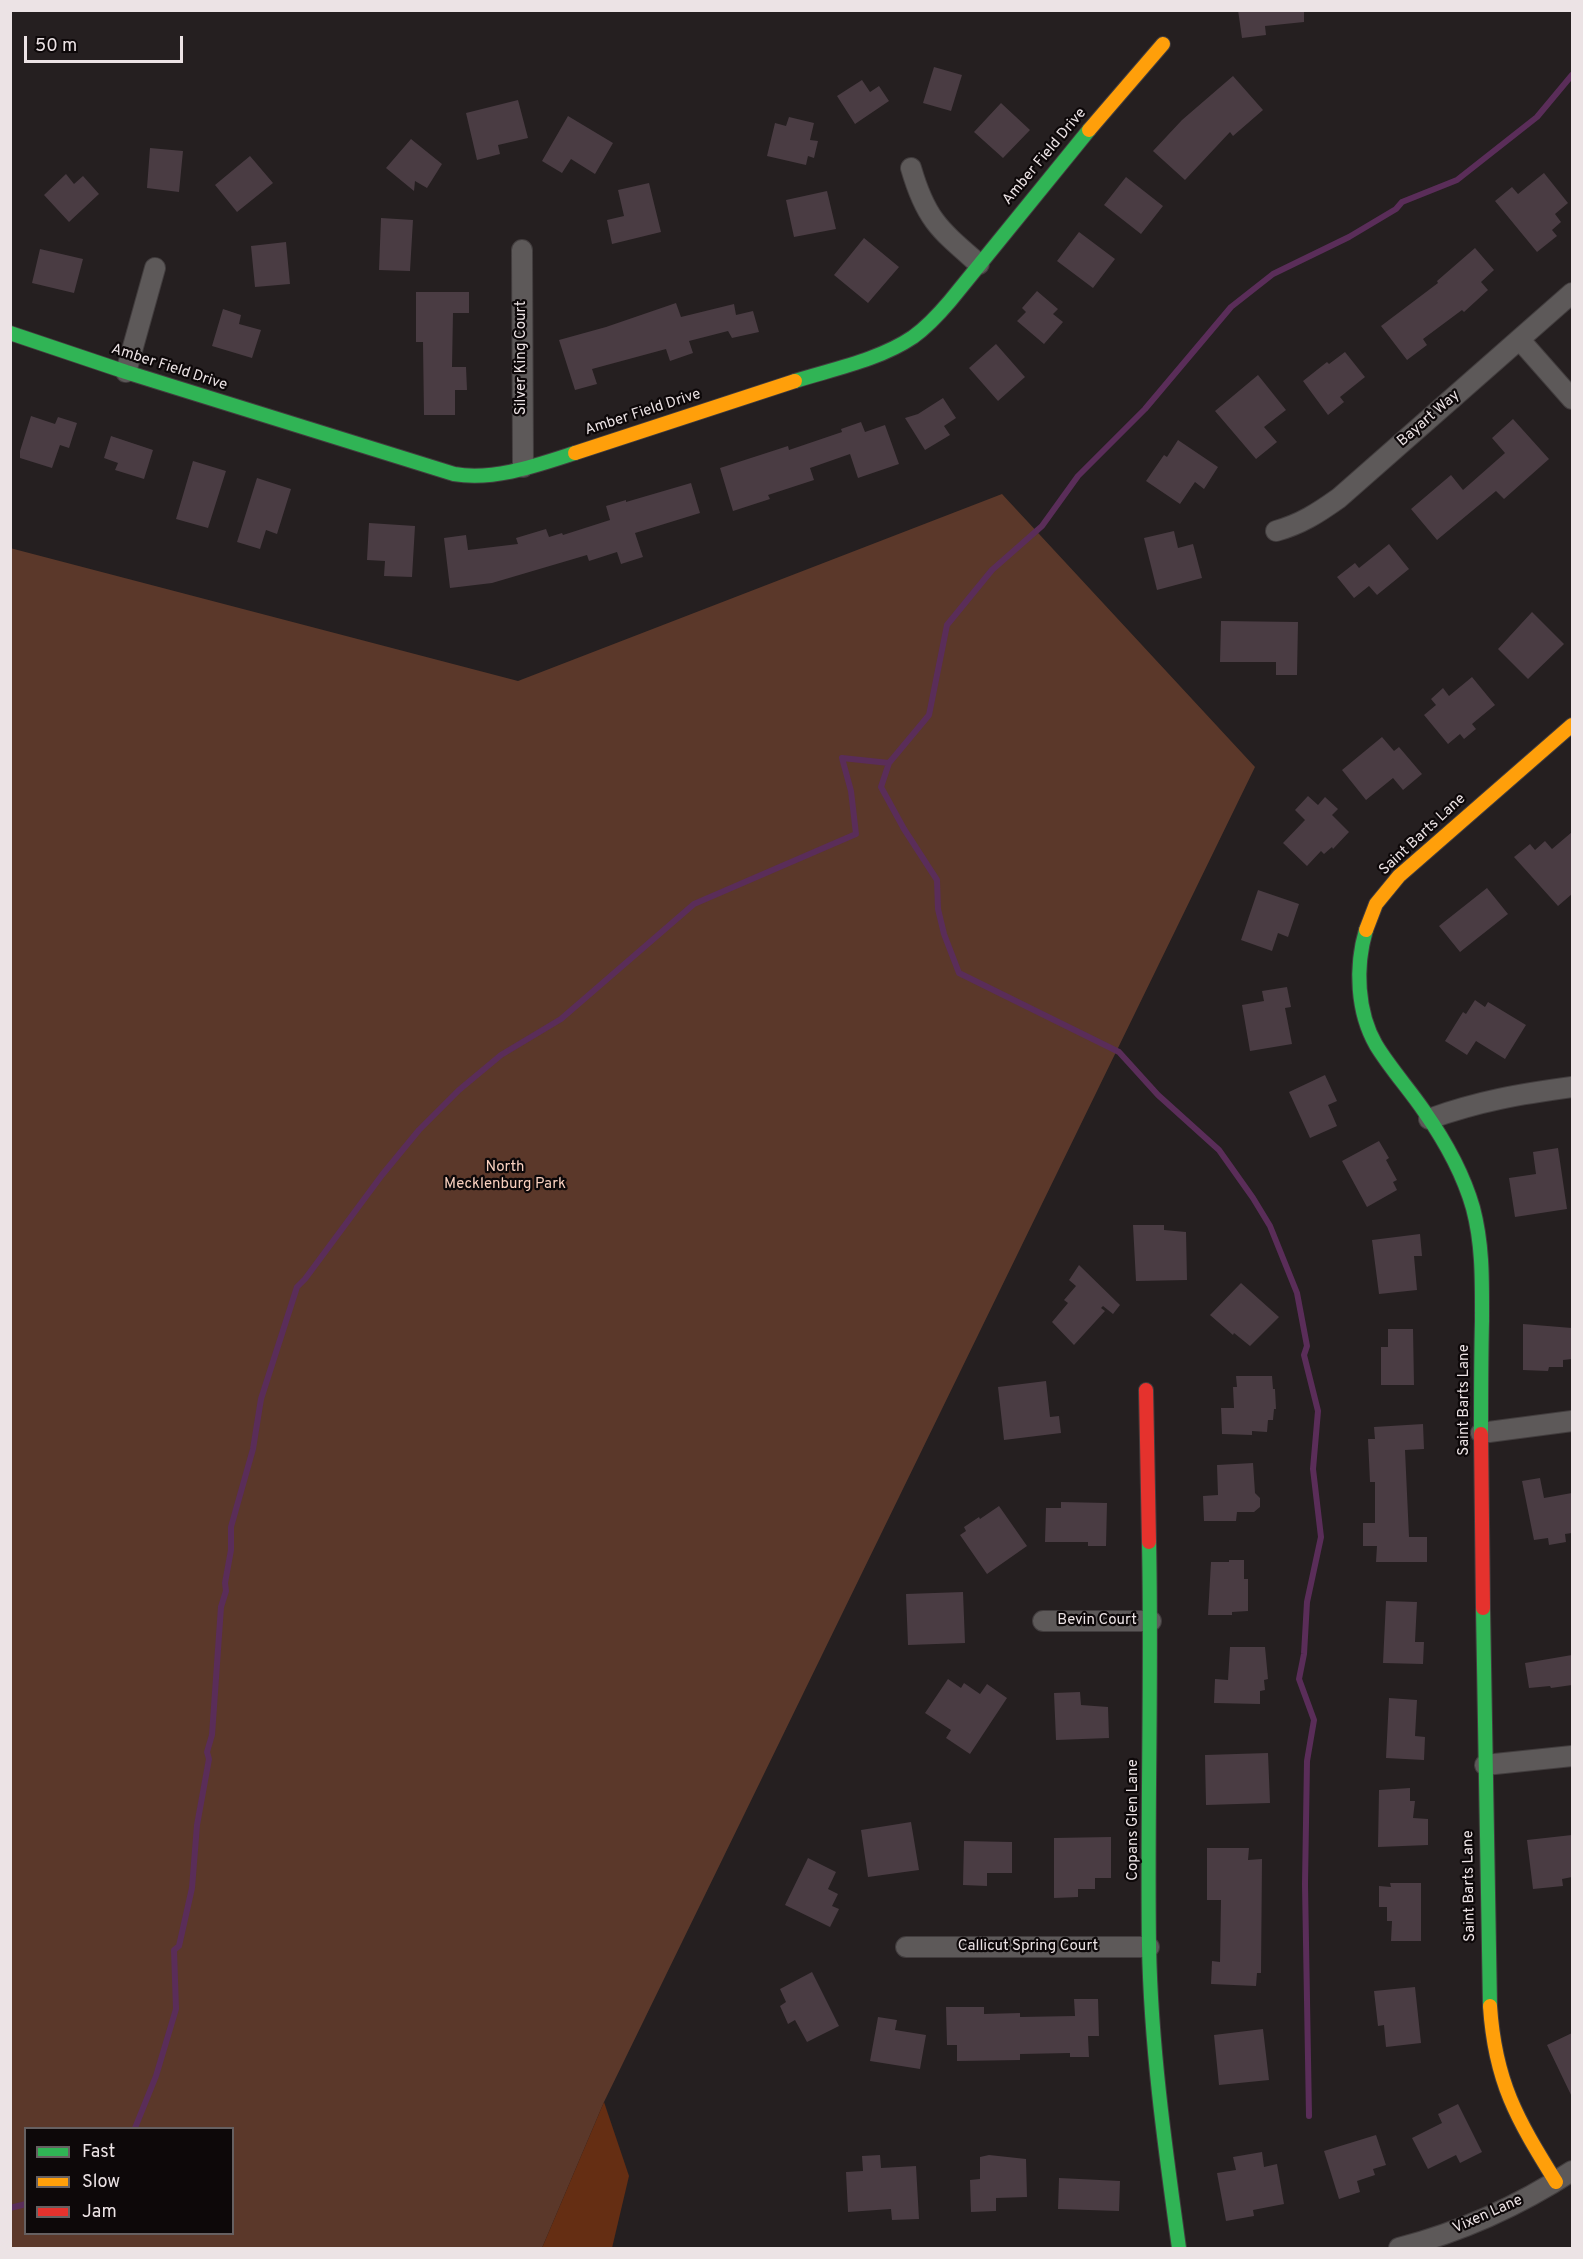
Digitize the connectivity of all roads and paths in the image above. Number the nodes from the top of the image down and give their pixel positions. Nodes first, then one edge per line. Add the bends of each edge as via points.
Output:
1 (1163, 44) dead end
2 (911, 168) dead end
3 (522, 250) dead end
4 (979, 264) junction
5 (155, 268) dead end
6 (1572, 293) edge
7 (10, 333) edge
8 (1520, 340) junction
9 (126, 372) junction
10 (1572, 399) edge
11 (523, 467) junction
12 (1276, 531) dead end
13 (1572, 725) edge
14 (1572, 1087) edge
15 (1430, 1119) junction
16 (1146, 1390) dead end
17 (1572, 1421) edge
18 (1481, 1433) junction
19 (1043, 1621) dead end
20 (1151, 1621) junction
21 (1572, 1756) edge
22 (1485, 1765) junction
23 (906, 1947) dead end
24 (1149, 1947) junction
25 (1564, 2176) edge
26 (1179, 2248) edge
27 (1399, 2248) edge

1 - 4 street, Amber Field Drive
2 - 4 street via 934,224
3 - 11 street, Silver King Court
4 - 11 street, Amber Field Drive via 932,320 914,336 887,350
5 - 9 street
6 - 8 street, Bayart Way
7 - 9 street, Amber Field Drive
8 - 10 street
8 - 12 street, Bayart Way via 1339,498 1313,518
9 - 11 street, Amber Field Drive via 459,475 477,476
13 - 15 street, Saint Barts Lane via 1399,876 1377,902 1365,928 1360,957 1366,1022 1375,1043
14 - 15 street via 1498,1098
15 - 18 street, Saint Barts Lane via 1459,1169 1479,1230
16 - 20 street, Copans Glen Lane
17 - 18 street
18 - 22 street, Saint Barts Lane
19 - 20 street, Bevin Court
20 - 24 street, Copans Glen Lane
21 - 22 street
22 - 25 street, Saint Barts Lane via 1488,1960 1497,2064 1522,2126
23 - 24 street, Callicut Spring Court
24 - 26 street, Copans Glen Lane via 1157,2091
25 - 27 street, Vixen Lane via 1470,2225

